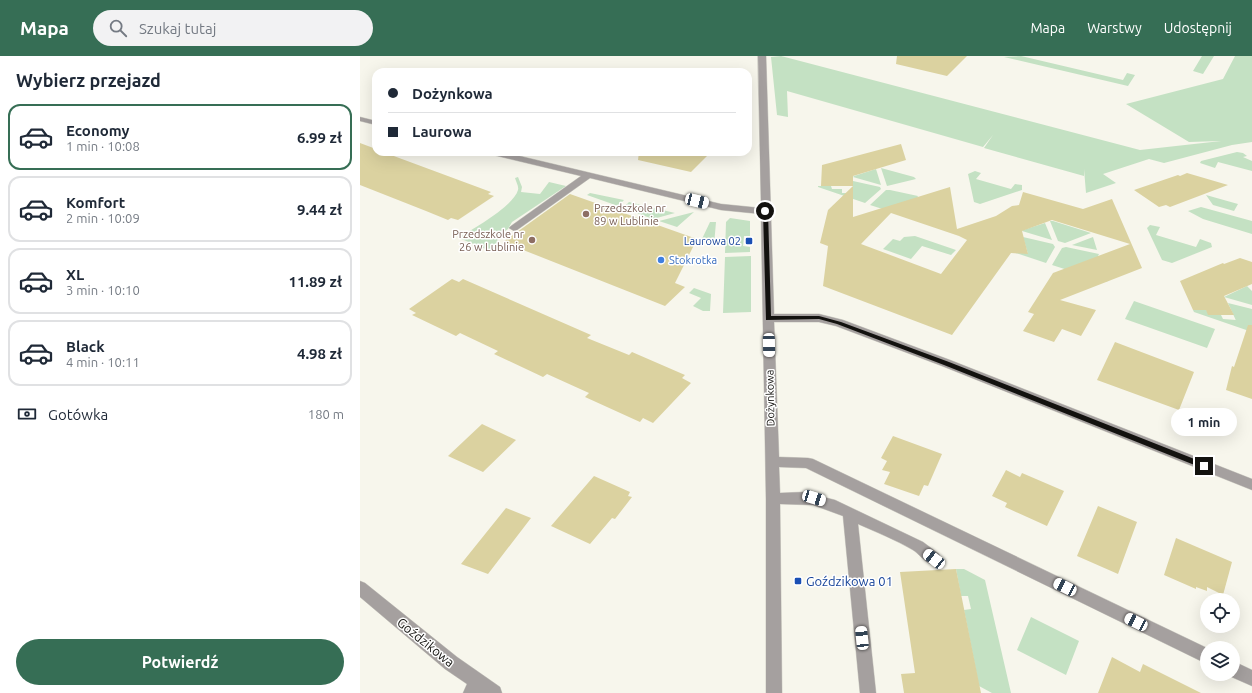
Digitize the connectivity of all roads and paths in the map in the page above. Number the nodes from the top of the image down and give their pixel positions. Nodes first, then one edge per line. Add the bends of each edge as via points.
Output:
1 (762, 56) edge
2 (360, 119) edge
3 (372, 122) edge
4 (510, 156) edge
5 (589, 174) junction
6 (765, 211) junction
7 (514, 228) dead end
8 (768, 318) junction
9 (772, 462) junction
10 (1252, 485) edge
11 (773, 499) junction
12 (850, 513) junction
13 (934, 559) dead end
14 (360, 588) edge
15 (1200, 653) edge
16 (1240, 672) edge
17 (1252, 678) edge
18 (475, 688) edge
19 (494, 693) edge
20 (774, 693) edge
21 (868, 693) edge

1 - 6 street, Dożynkowa
2 - 3 street
4 - 5 street
5 - 6 street via 721,207
5 - 7 street
6 - 8 street, Dożynkowa
8 - 9 street, Dożynkowa
8 - 10 street via 819,318 839,323
9 - 11 street, Dożynkowa
9 - 15 street via 808,463
11 - 12 street via 800,496 814,498
11 - 20 street, Dożynkowa
12 - 13 street via 918,546
12 - 21 street
14 - 18 street, Goździkowa via 451,663
16 - 17 street
18 - 19 street, Goździkowa

